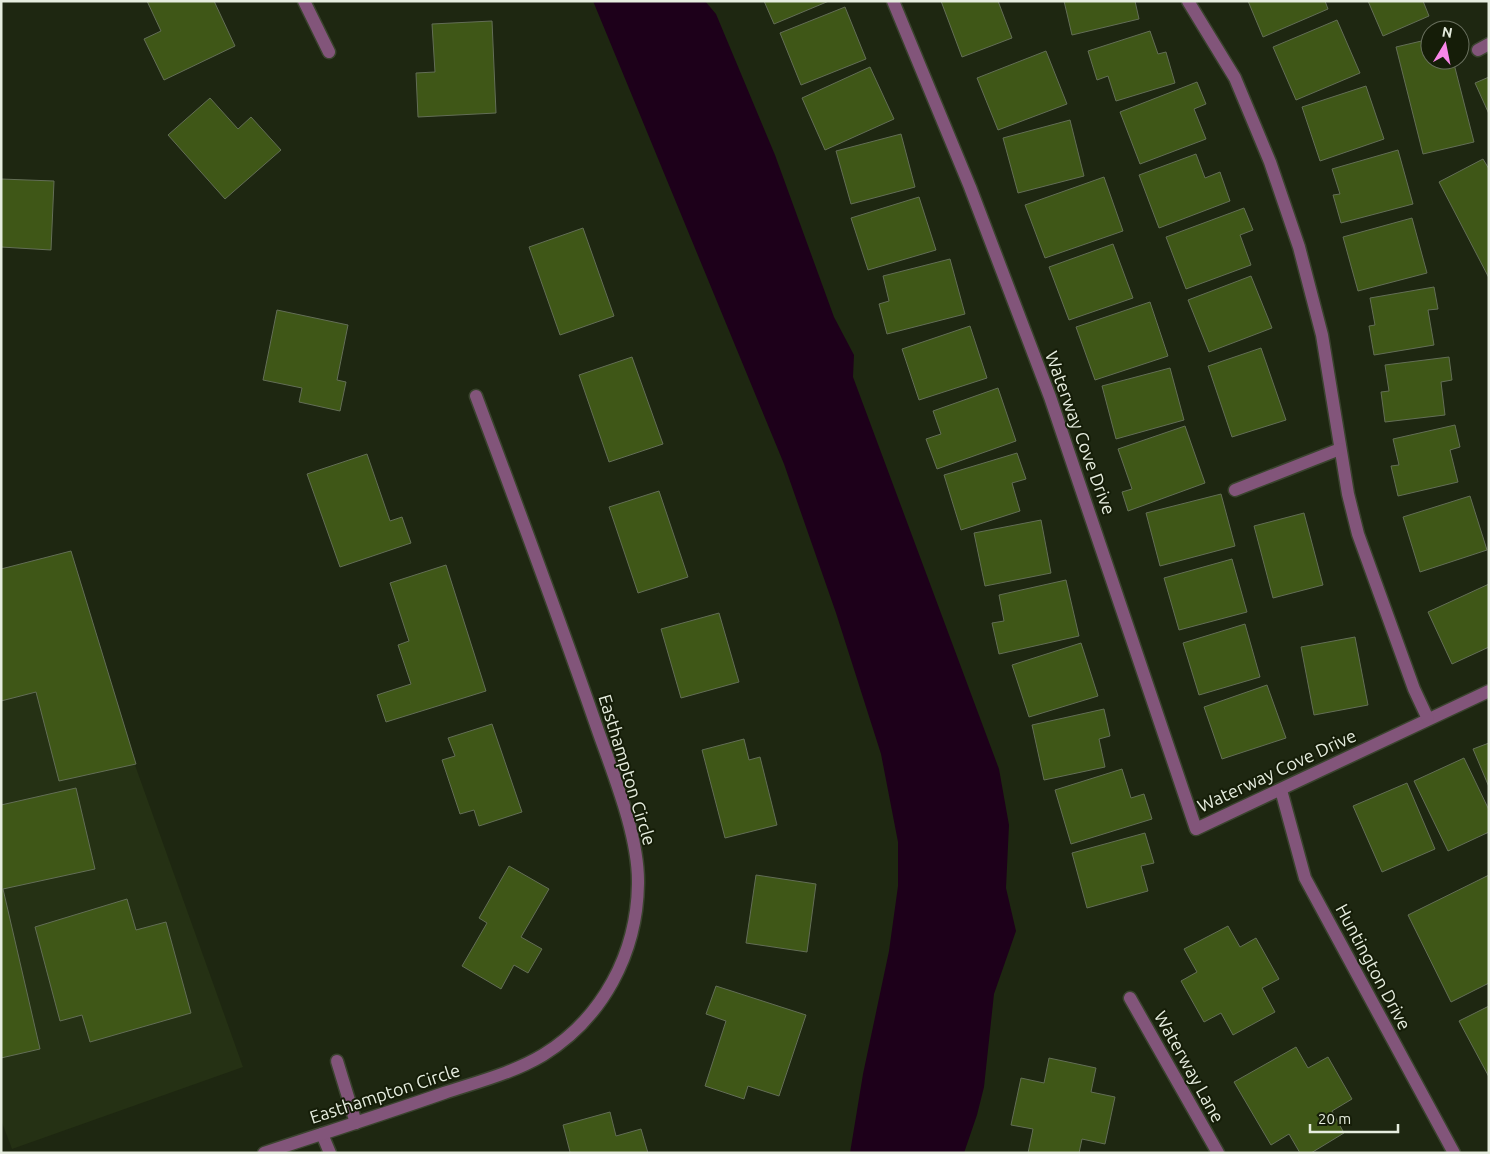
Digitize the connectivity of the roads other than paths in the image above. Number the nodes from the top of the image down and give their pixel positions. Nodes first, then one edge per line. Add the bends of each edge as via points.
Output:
1 (304, 1) edge
2 (893, 1) edge
3 (1188, 1) edge
4 (329, 52) dead end
5 (476, 396) dead end
6 (1340, 449) junction
7 (1235, 490) dead end
8 (1489, 691) edge
9 (1428, 719) junction
10 (1281, 790) junction
11 (1130, 998) dead end
12 (337, 1062) dead end
13 (356, 1123) junction
14 (322, 1134) junction
15 (264, 1153) edge
16 (330, 1153) edge
17 (1218, 1153) edge
18 (1454, 1153) edge

1 - 4 street
2 - 10 street, Waterway Cove Drive via 970,187 1050,397 1196,829
3 - 6 street via 1235,78 1270,162 1299,247 1322,335
5 - 13 street, Easthampton Circle via 552,598 632,835 638,881 634,926 619,970 608,990 579,1026 550,1050 502,1074
6 - 7 street
6 - 9 street via 1358,534 1414,690
8 - 9 street, Waterway Cove Drive
9 - 10 street, Waterway Cove Drive
10 - 18 street, Huntington Drive via 1305,878
11 - 17 street, Waterway Lane
12 - 13 street
13 - 14 street, Easthampton Circle
14 - 15 street, Easthampton Circle
14 - 16 street

